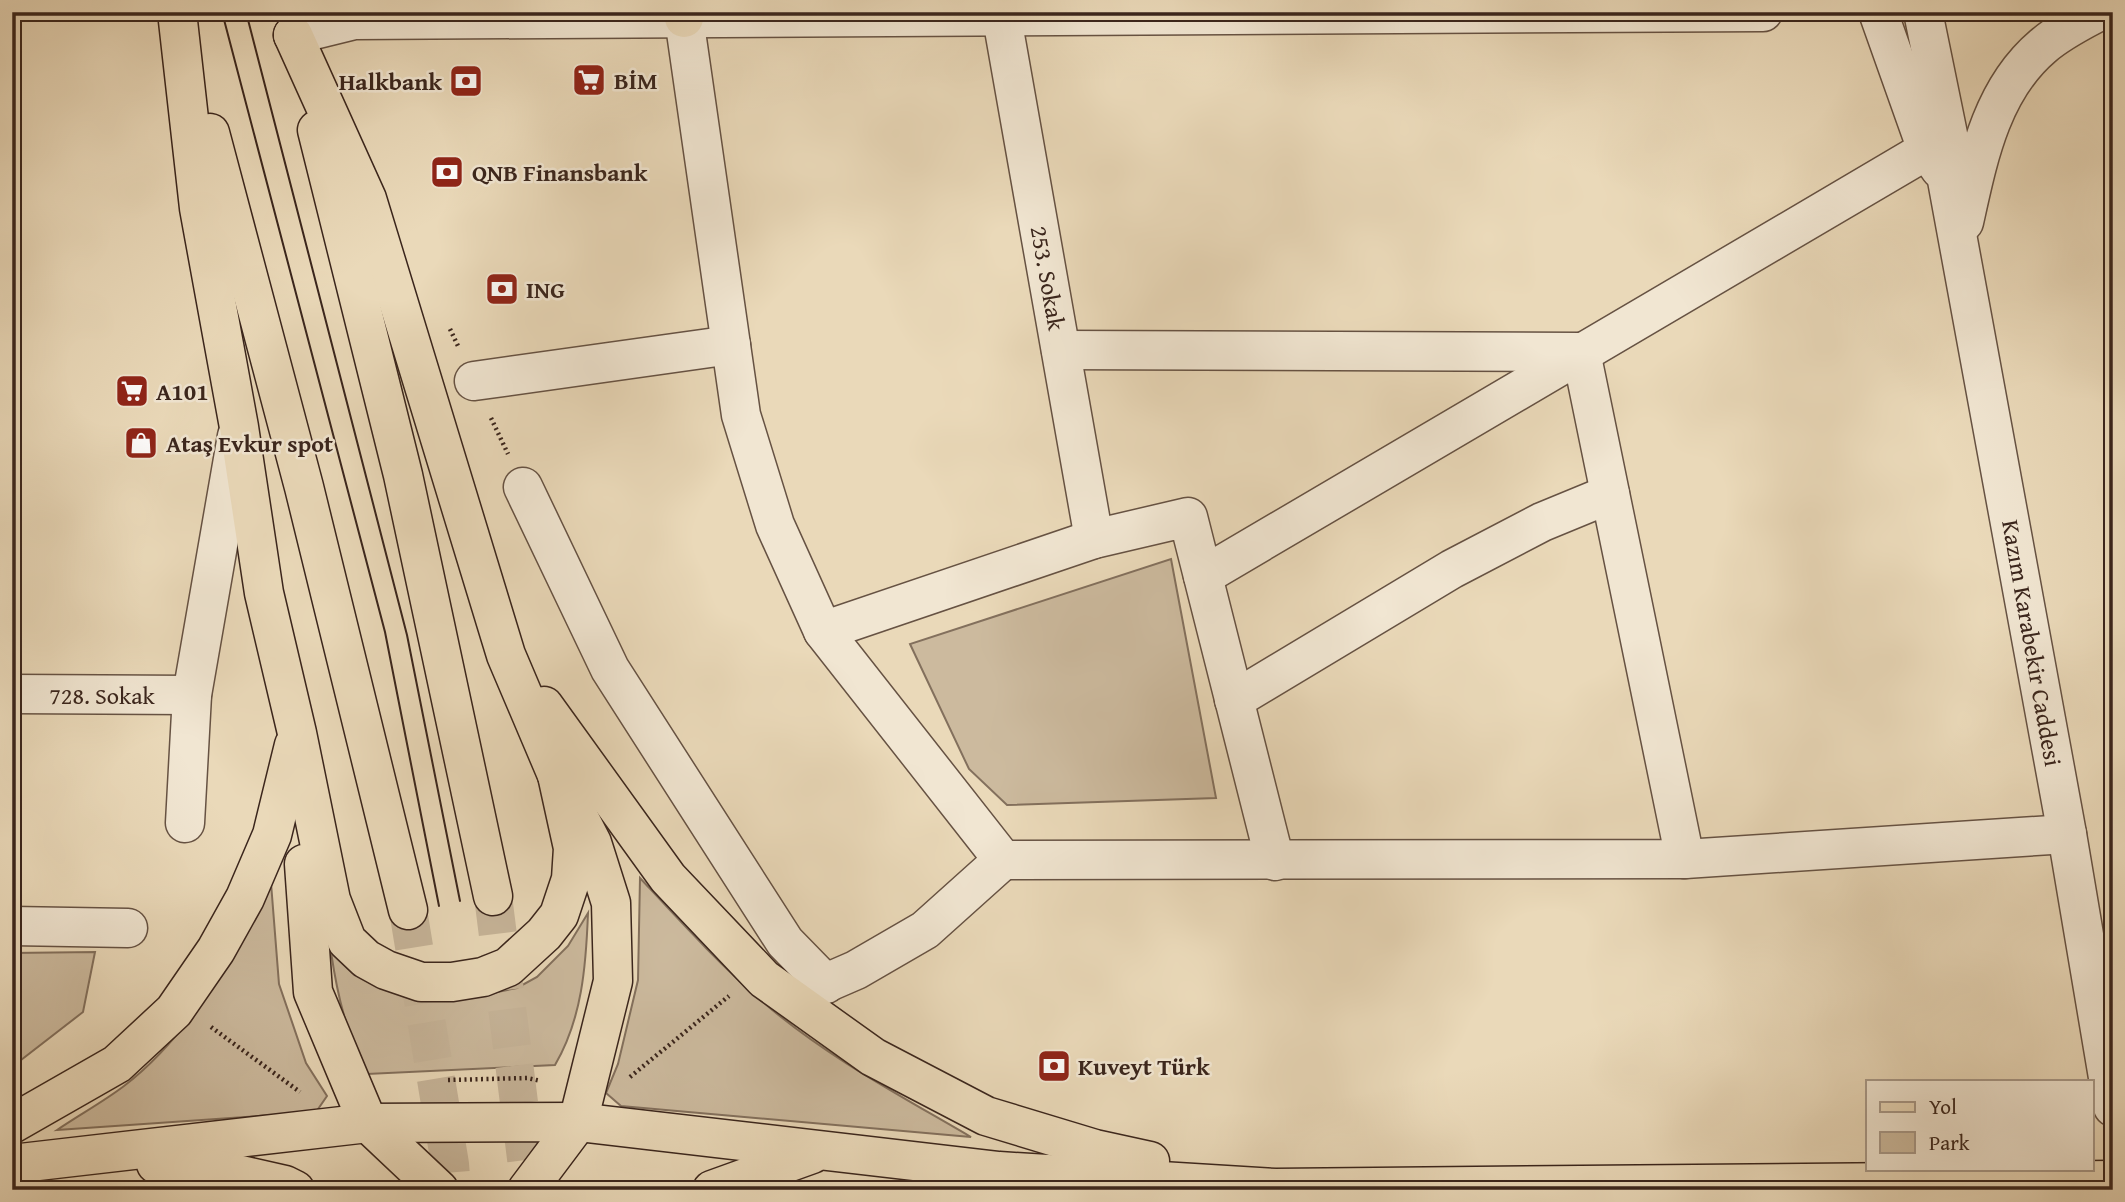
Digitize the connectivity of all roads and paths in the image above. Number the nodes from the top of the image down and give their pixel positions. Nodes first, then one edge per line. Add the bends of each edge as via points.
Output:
1 (178, 12) edge
2 (1763, 12) edge
3 (1878, 12) edge
4 (1923, 12) edge
5 (2098, 12) edge
6 (684, 15) edge
7 (1002, 18) junction
8 (290, 24) edge
9 (1937, 164) junction
10 (1960, 244) junction
11 (731, 345) junction
12 (1061, 350) junction
13 (1581, 352) junction
14 (474, 381) dead end
15 (239, 428) junction
16 (523, 487) dead end
17 (1610, 494) junction
18 (1094, 539) junction
19 (1203, 576) junction
20 (823, 631) junction
21 (506, 655) junction
22 (12, 694) edge
23 (192, 695) junction
24 (1234, 700) junction
25 (297, 733) junction
26 (557, 775) junction
27 (185, 823) dead end
28 (2067, 834) junction
29 (1685, 859) junction
30 (1003, 860) junction
31 (1275, 861) junction
32 (493, 895) tunnel mouth
33 (408, 910) tunnel mouth
34 (12, 926) edge
35 (128, 928) dead end
36 (757, 970) junction
37 (826, 984) junction
38 (790, 997) junction
39 (2113, 1107) edge
40 (368, 1122) junction
41 (589, 1123) junction
42 (12, 1124) edge
43 (824, 1150) junction
44 (81, 1157) junction
45 (12, 1164) edge
46 (2113, 1180) edge
47 (1275, 1188) edge
48 (295, 1190) edge
49 (439, 1190) edge
50 (527, 1190) edge
51 (712, 1190) edge

1 - 15 highway via 199,208
1 - 33 highway via 304,487
2 - 7 street
3 - 9 street, Kazım Karabekir Caddesi
4 - 9 street, Kazım Karabekir Caddesi via 1951,144
5 - 10 street via 2042,47 2017,74 1991,119
6 - 7 street
6 - 8 street
6 - 11 street
7 - 12 street, 253. Sokak
8 - 21 highway via 367,199
8 - 32 highway via 403,475
9 - 10 street, Kazım Karabekir Caddesi
9 - 13 street
10 - 28 street, Kazım Karabekir Caddesi
11 - 14 street
11 - 20 street via 741,415 775,525
12 - 13 street
12 - 18 street, 253. Sokak
13 - 17 street
13 - 19 street
15 - 23 street
15 - 25 highway via 264,593
16 - 37 street via 610,669 785,942
17 - 24 street via 1542,522 1452,569
17 - 29 street
18 - 19 street via 1188,517
18 - 20 street
19 - 24 street
20 - 30 street
21 - 26 highway
21 - 36 highway via 668,878
22 - 23 street, 728. Sokak
23 - 27 street
24 - 31 street
25 - 26 highway via 331,900 347,941 366,959 421,982 483,977 508,967 559,915 571,879 573,848
25 - 40 highway via 313,992
25 - 42 highway via 272,835 250,885 216,950 174,1012 117,1064
26 - 41 highway via 592,843 611,903 613,981
28 - 29 street
28 - 39 street, Kazım Karabekir Caddesi
29 - 31 street
30 - 31 street
30 - 37 street via 925,930
34 - 35 street
36 - 38 highway
36 - 41 path via 602,1100
37 - 38 street
38 - 47 highway via 873,1057 986,1116 1094,1149
40 - 41 highway
40 - 44 highway
40 - 49 highway
41 - 43 highway
41 - 50 highway
43 - 47 highway via 999,1171
43 - 51 highway
44 - 45 highway
44 - 48 highway via 215,1169
46 - 47 highway

